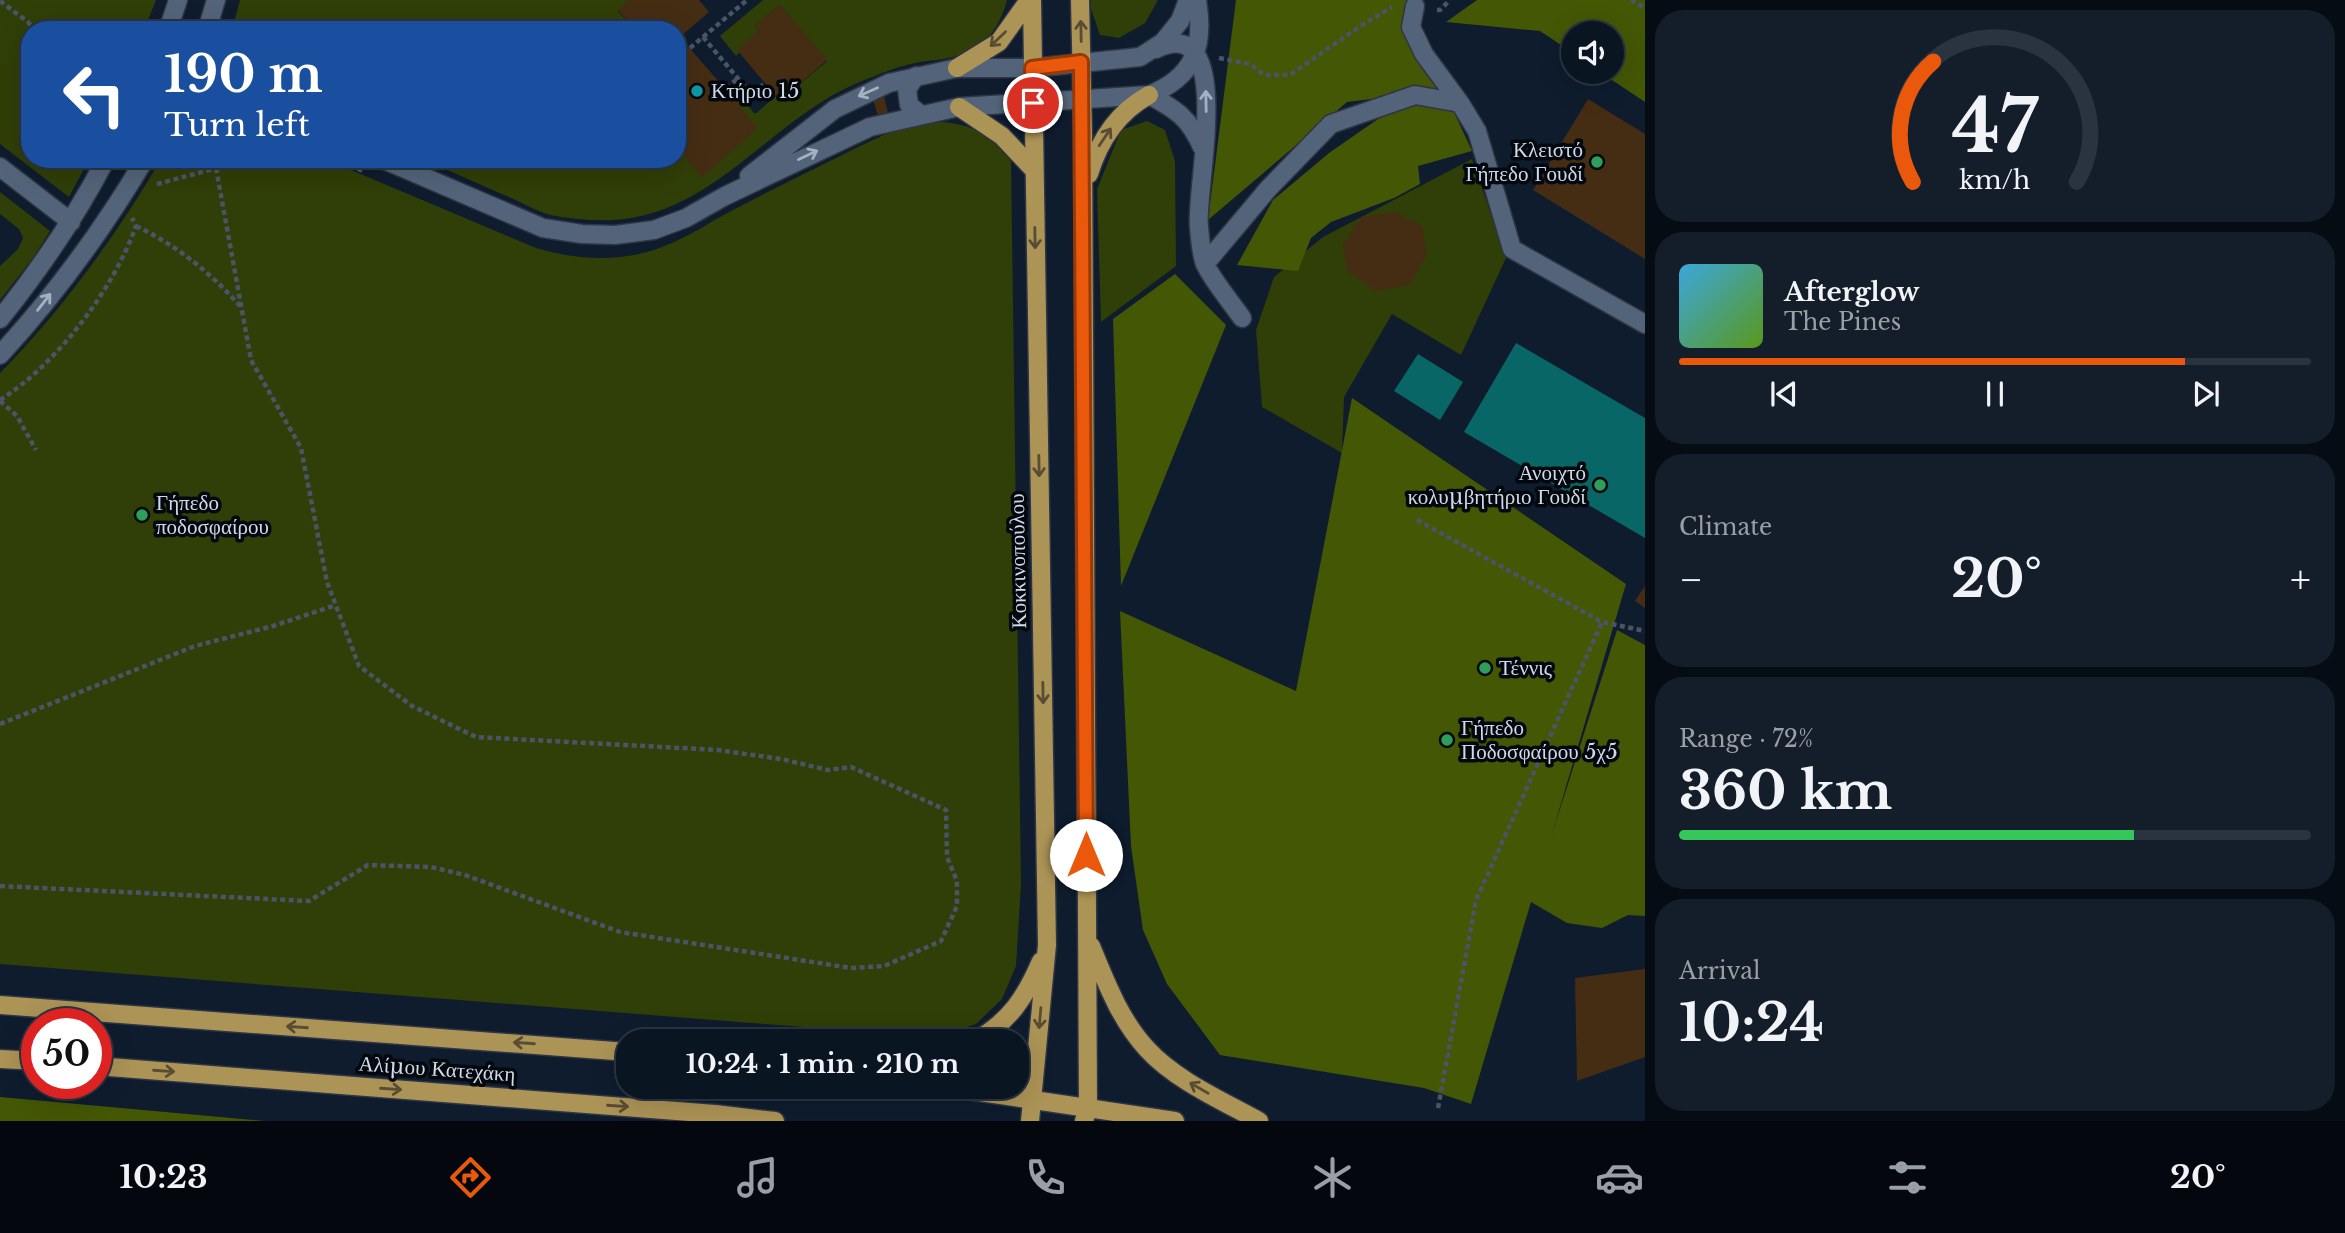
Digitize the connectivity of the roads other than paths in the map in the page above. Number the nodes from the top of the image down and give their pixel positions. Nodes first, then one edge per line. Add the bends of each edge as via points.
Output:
1 (178, 0) edge
2 (216, 0) edge
3 (1030, 0) edge
4 (1080, 0) edge
5 (1188, 0) edge
6 (1197, 0) edge
7 (1415, 6) road end
8 (171, 21) edge
9 (210, 21) edge
10 (1196, 52) junction
11 (1140, 57) junction
12 (1081, 62) junction
13 (957, 68) junction
14 (1032, 68) junction
15 (916, 76) junction
16 (1149, 95) junction
17 (1082, 99) junction
18 (1033, 103) junction
19 (1460, 103) junction
20 (959, 107) junction
21 (922, 115) junction
22 (1204, 150) junction
23 (0, 167) edge
24 (101, 168) edge
25 (139, 168) edge
26 (403, 168) edge
27 (1034, 170) junction
28 (1083, 194) junction
29 (725, 196) junction
30 (71, 222) junction
31 (1205, 264) junction
32 (1242, 318) dead end
33 (0, 319) edge
34 (1645, 324) edge
35 (0, 355) edge
36 (1087, 936) junction
37 (1047, 945) junction
38 (0, 1005) edge
39 (995, 1029) edge
40 (616, 1051) edge
41 (0, 1059) edge
42 (21, 1060) edge
43 (112, 1067) edge
44 (1025, 1099) edge
45 (1032, 1100) junction
46 (1086, 1114) edge
47 (775, 1121) edge
48 (1030, 1121) edge
49 (1070, 1121) edge
50 (1175, 1121) edge
51 (1259, 1121) edge

1 - 8 street
2 - 9 street
3 -> 13 main road via 999,42
3 - 14 main road, Κοκκινοπούλου
12 -> 4 main road
5 - 11 street via 1180,21 1163,42
6 - 10 street
7 - 19 street via 1411,27 1424,54
10 - 11 street via 1186,45 1165,45
10 - 16 street via 1185,73
22 -> 10 street via 1207,101
11 - 12 street
12 - 14 street
12 - 17 main road
13 - 14 street
13 - 15 street
14 - 18 main road, Κοκκινοπούλου
15 - 21 street via 907,89 909,105
15 -> 29 street via 889,83 835,110
16 - 17 street
16 - 22 street via 1178,111 1193,127
28 -> 16 main road via 1095,152 1116,121
17 - 18 street
17 - 28 main road
18 - 20 street
18 - 27 main road, Κοκκινοπούλου
19 - 31 street via 1415,95 1331,124
19 - 34 street via 1477,131 1512,250
20 - 21 street
20 - 27 main road via 1002,135
29 -> 21 street via 870,127
22 - 31 street via 1198,223
23 - 30 street
24 - 30 street
35 -> 25 street via 61,280
26 - 29 street via 542,228 582,234 654,230
27 -> 37 main road, Κοκκινοπούλου
28 - 36 main road
30 - 33 street
31 - 32 street
36 - 46 main road
51 -> 36 main road via 1181,1077 1147,1050 1121,1013
37 - 39 main road via 1031,984
37 -> 45 main road, Κοκκινοπούλου
40 -> 38 main road, Αλίμου Κατεχάκη
41 - 42 main road
43 -> 47 main road, Αλίμου Κατεχάκη
44 - 45 main road
45 - 46 main road
45 - 48 main road, Κοκκινοπούλου
46 - 49 main road
46 - 50 main road

